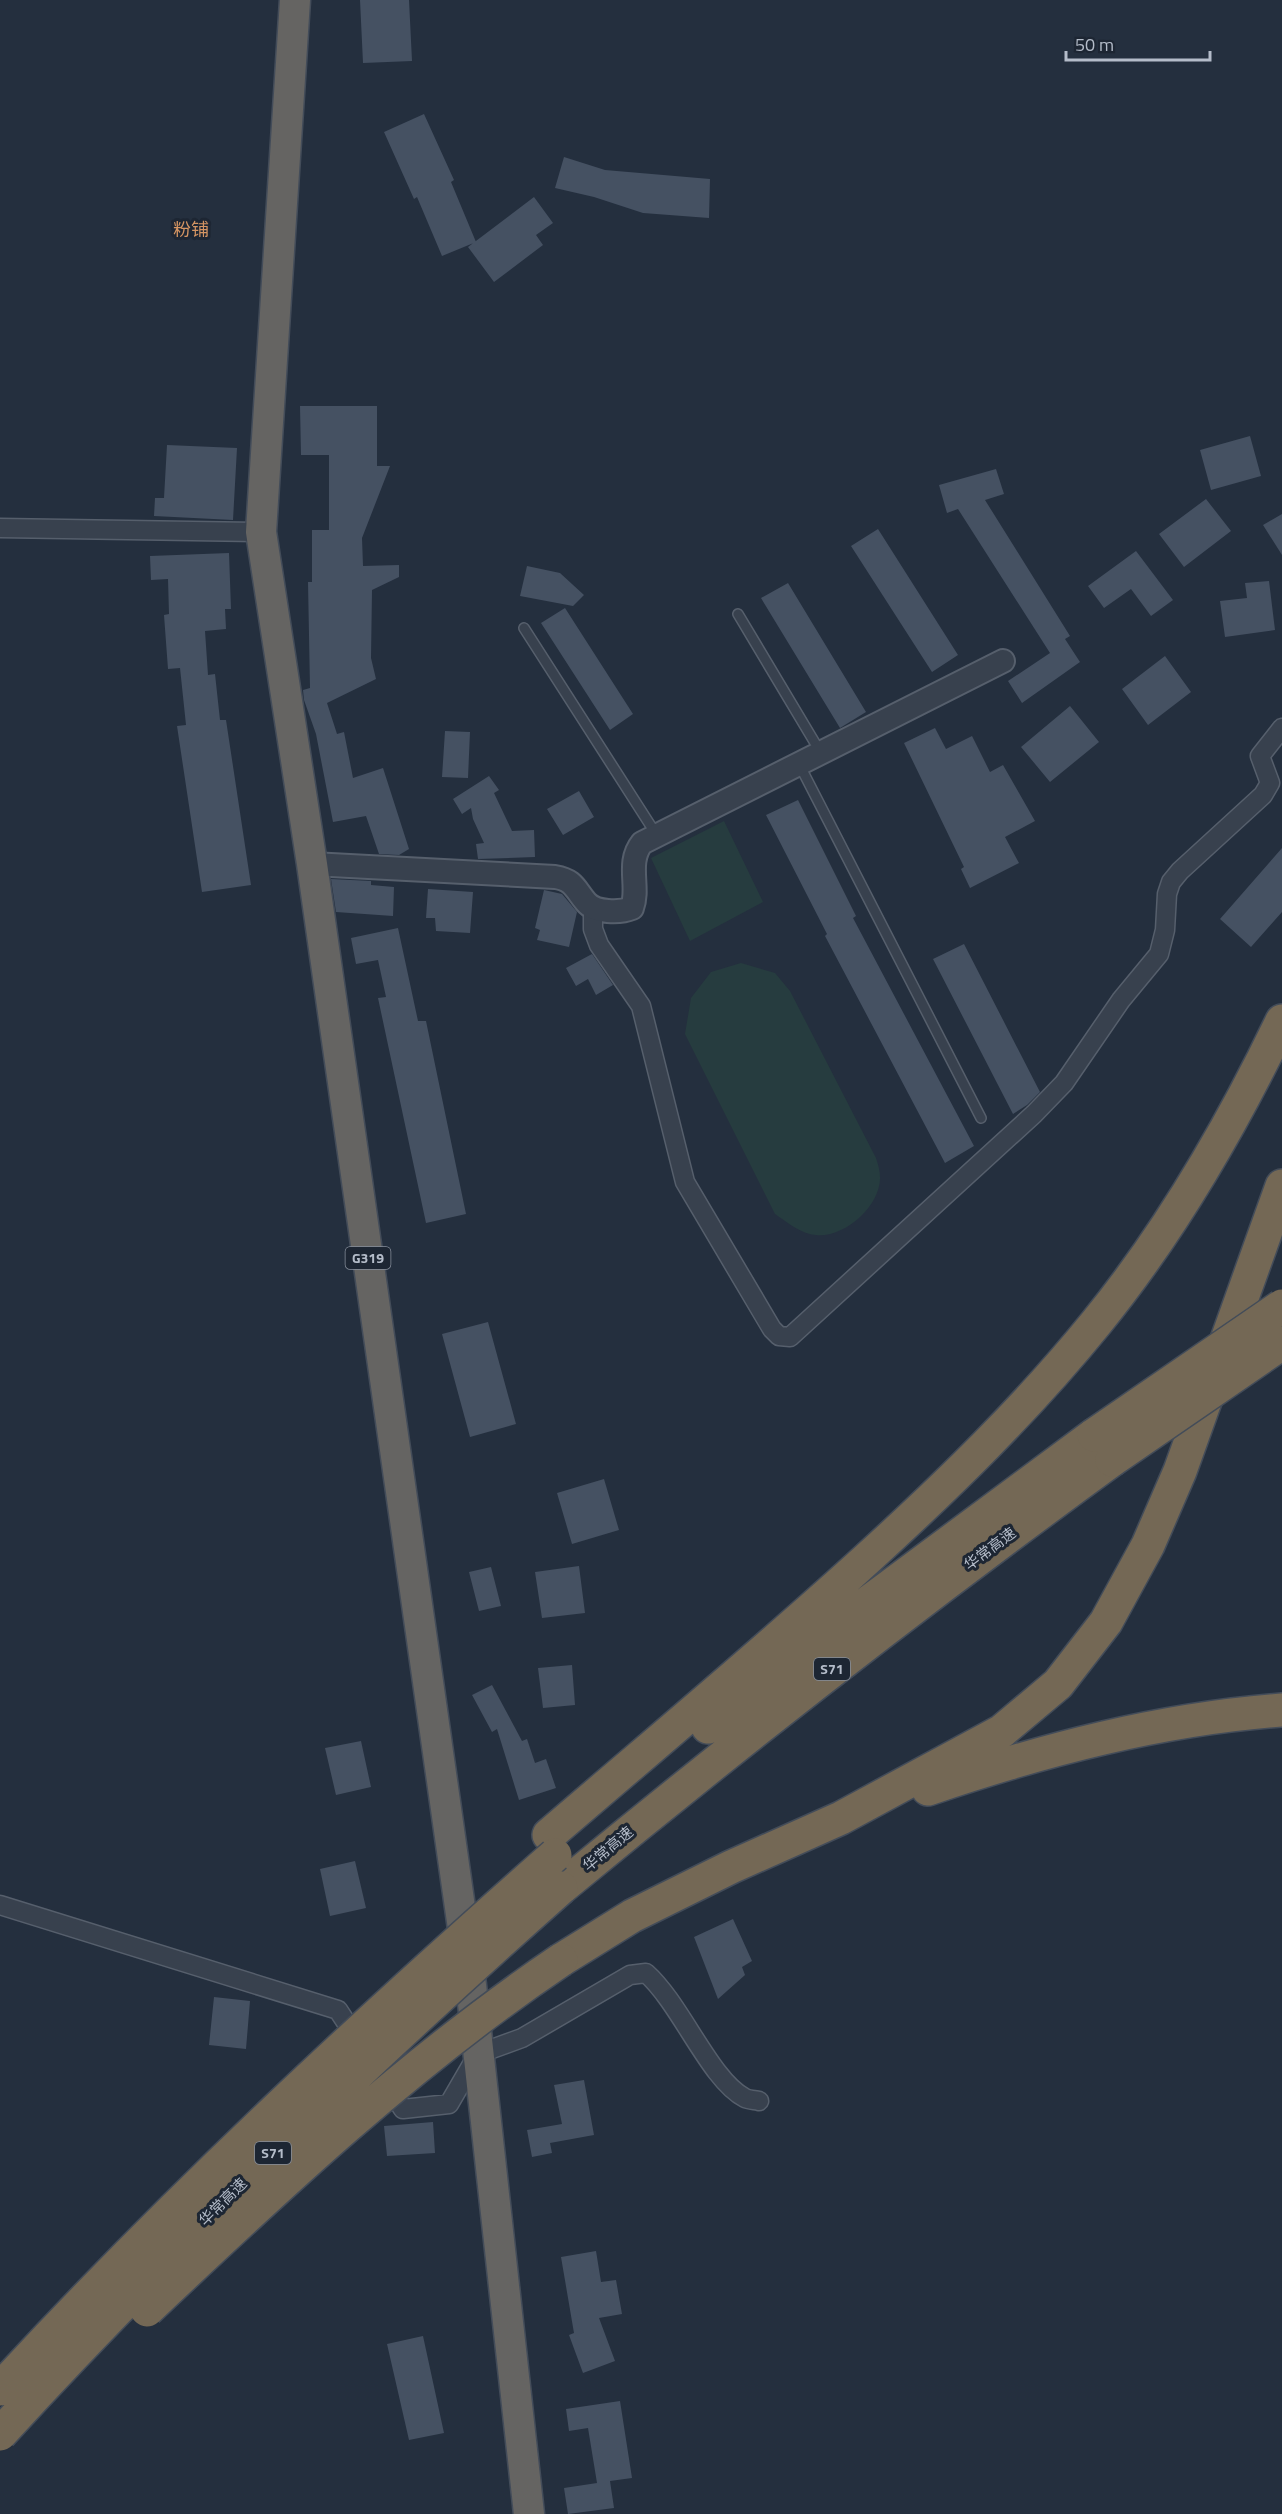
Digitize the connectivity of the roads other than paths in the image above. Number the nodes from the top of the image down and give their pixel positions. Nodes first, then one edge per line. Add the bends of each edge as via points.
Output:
1 (295, 0) edge
2 (0, 528) edge
3 (261, 532) junction
4 (738, 614) dead end
5 (524, 627) dead end
6 (1003, 661) dead end
7 (1282, 728) edge
8 (820, 753) junction
9 (800, 764) junction
10 (657, 836) junction
11 (312, 864) junction
12 (593, 908) junction
13 (1282, 1021) edge
14 (981, 1118) dead end
15 (1282, 1186) edge
16 (1282, 1306) edge
17 (1282, 1343) edge
18 (1103, 1447) junction
19 (1282, 1710) edge
20 (841, 1818) junction
21 (552, 1845) junction
22 (0, 1905) edge
23 (478, 2054) junction
24 (759, 2101) dead end
25 (0, 2390) edge
26 (0, 2434) edge
27 (0, 2450) edge
28 (529, 2514) edge

1 - 3 highway, G319
2 - 3 street
3 - 11 highway, G319
4 - 8 lane
5 - 10 lane
6 - 8 street
7 - 12 street via 1260,756 1270,783 1263,795 1171,882 1159,954 1120,1000 1064,1083 790,1336 779,1336 772,1329 691,1195 640,1006 599,945 593,929
8 - 9 street
9 - 10 street
9 - 14 lane
10 - 12 street via 642,843 636,852 632,908 622,912
11 - 12 street via 555,877 578,887
11 - 23 highway, G319
13 - 21 highway via 1247,1094 1182,1204 1098,1321 1036,1395 970,1462
15 - 20 highway via 1180,1471 1148,1545 1106,1622 1058,1684 1002,1731
16 - 18 highway, 华常高速 / S71, bridge
17 - 18 highway, 华常高速 / S71, bridge
18 - 21 highway, 华常高速 / S71 via 834,1627
18 - 26 highway, 华常高速 / S71, bridge via 561,1888 401,2030 235,2189
19 - 20 highway via 1239,1713 1069,1745
20 - 27 highway, bridge via 632,1916 502,1999 344,2129
21 - 25 highway, 华常高速 / S71, bridge via 224,2158
22 - 23 street via 338,2010 403,2109 449,2104
23 - 24 street via 522,2038 630,1975 646,1973 663,1988 720,2076 745,2098
23 - 28 highway, G319

